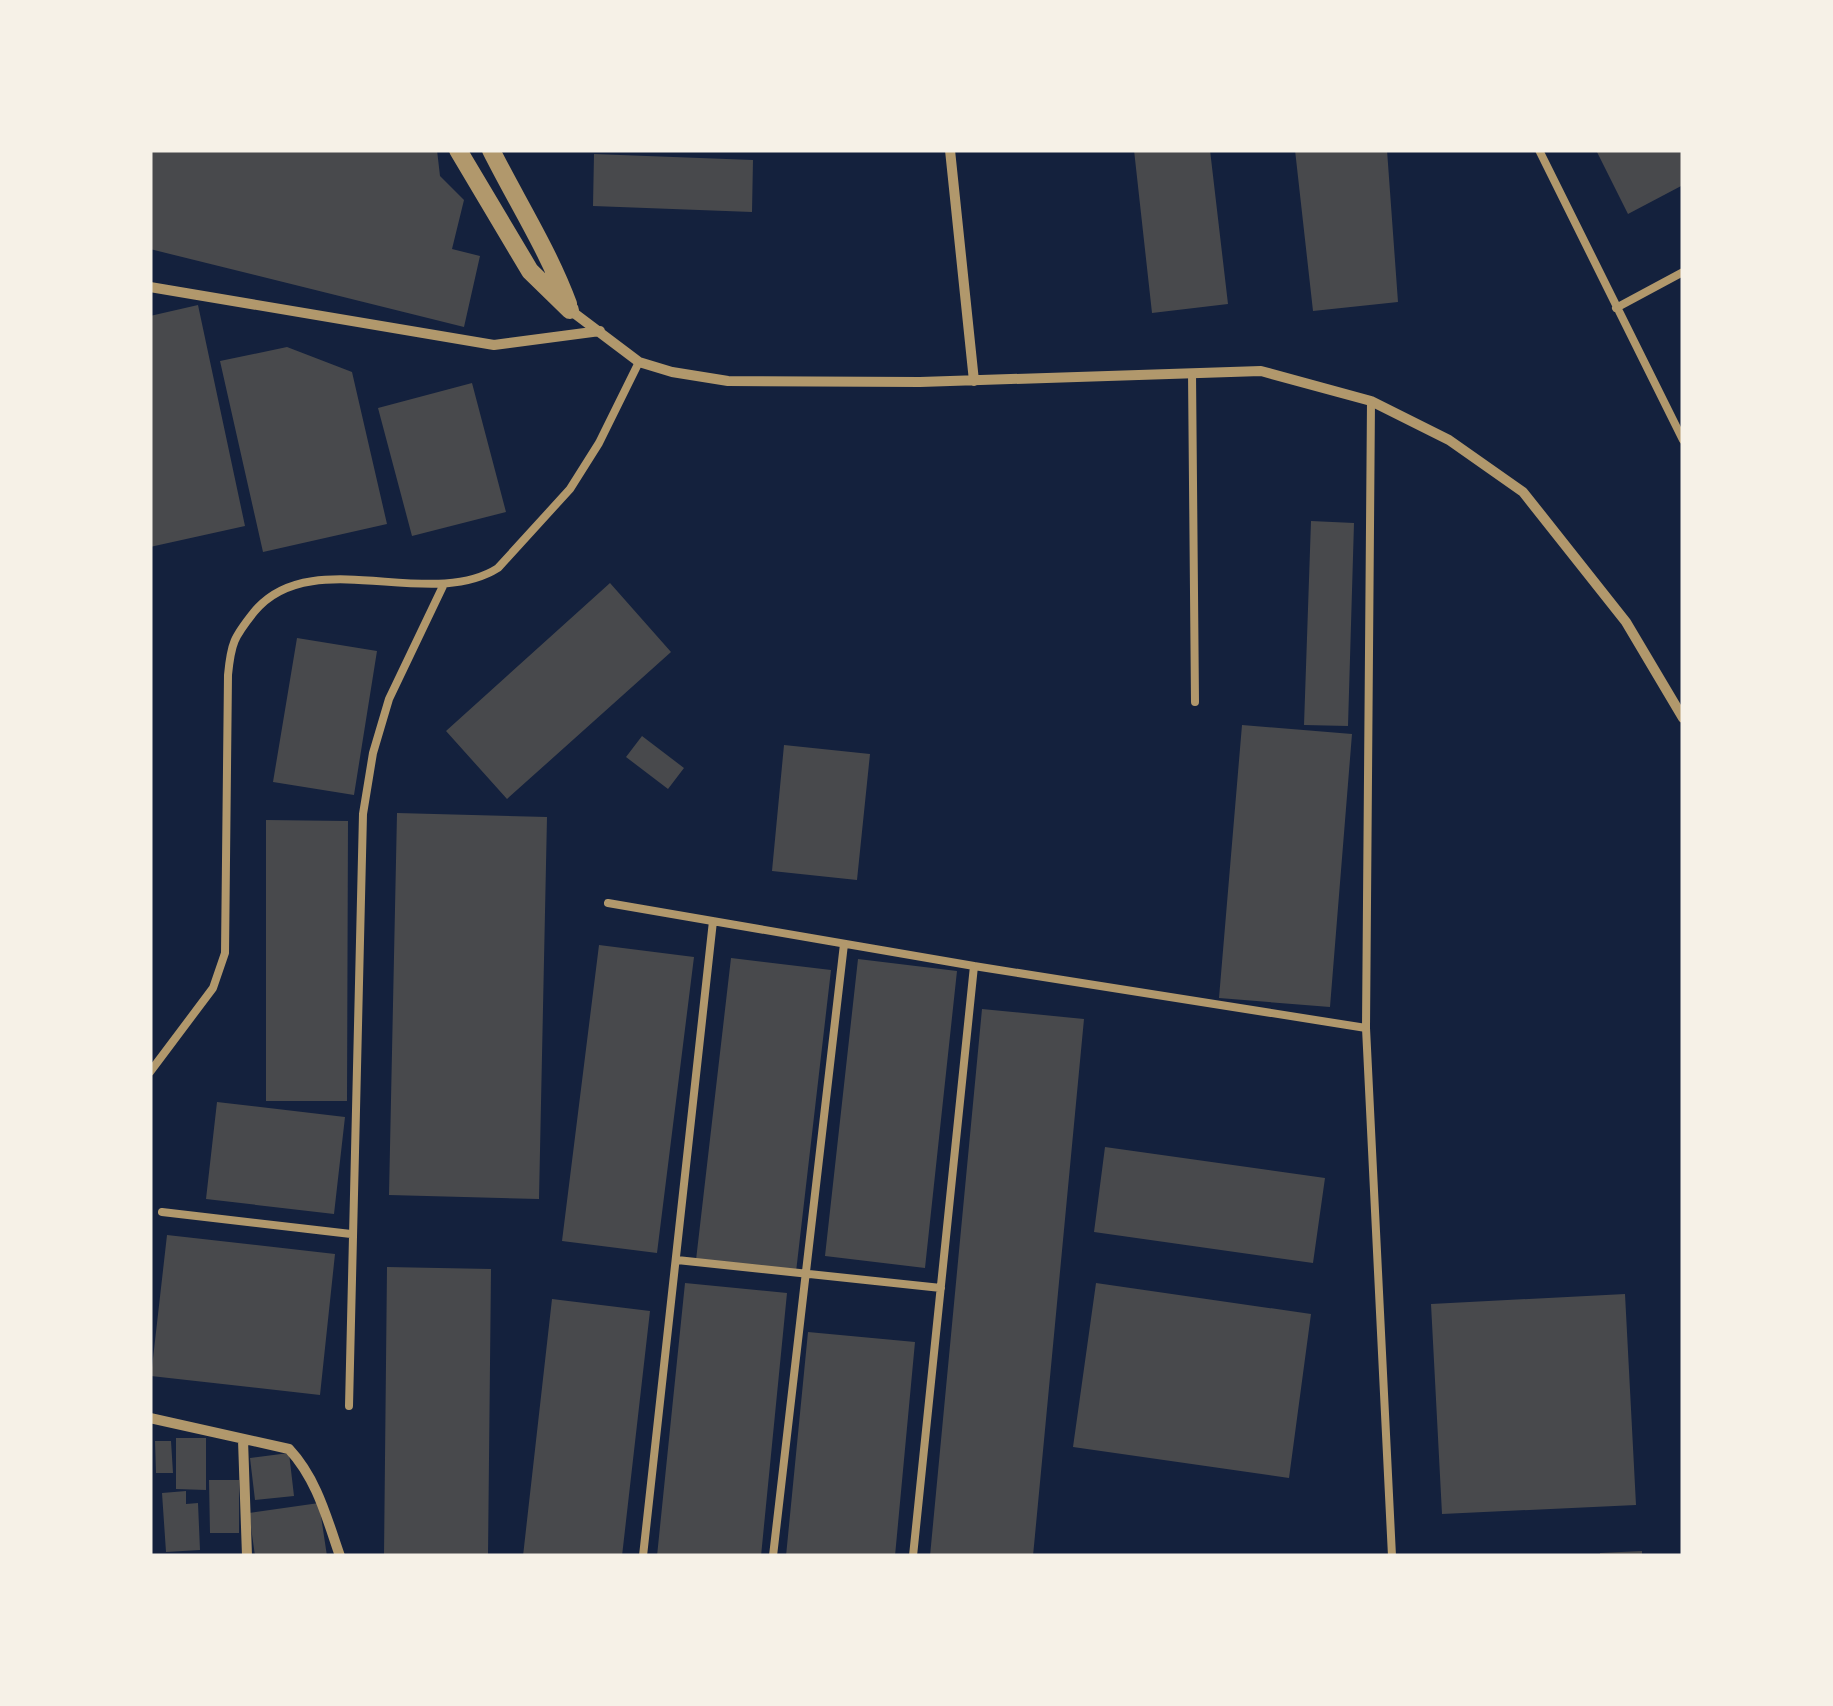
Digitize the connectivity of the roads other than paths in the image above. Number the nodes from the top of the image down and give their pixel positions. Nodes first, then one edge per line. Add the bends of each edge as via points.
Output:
1 (458, 150) edge
2 (490, 150) edge
3 (950, 150) edge
4 (1539, 150) edge
5 (1683, 272) edge
6 (150, 288) edge
7 (1616, 308) junction
8 (570, 310) junction
9 (600, 331) junction
10 (639, 362) junction
11 (1192, 373) junction
12 (974, 380) junction
13 (1371, 401) junction
14 (1683, 440) edge
15 (443, 586) junction
16 (1195, 702) dead end
17 (1683, 718) edge
18 (608, 903) dead end
19 (714, 921) junction
20 (844, 944) junction
21 (974, 966) junction
22 (1366, 1028) junction
23 (150, 1072) edge
24 (162, 1212) dead end
25 (351, 1234) junction
26 (677, 1260) junction
27 (805, 1276) junction
28 (941, 1288) junction
29 (349, 1406) dead end
30 (150, 1418) edge
31 (243, 1440) junction
32 (247, 1556) edge
33 (340, 1556) edge
34 (643, 1556) edge
35 (773, 1556) edge
36 (914, 1556) edge
37 (1392, 1556) edge

1 - 8 street via 530,271
2 - 8 street via 550,257
3 - 12 street
4 - 7 lane
5 - 7 lane
6 - 9 street via 494,345
7 - 14 lane
8 - 9 street
9 - 10 street
10 - 12 street via 728,380
10 - 15 lane via 599,442 541,525 487,575
11 - 12 street
11 - 13 street via 1262,370
11 - 16 lane
13 - 17 street via 1449,440 1523,492 1626,622
13 - 22 lane
15 - 23 lane via 362,578 300,584 272,593 232,640 225,953 214,988
15 - 25 lane via 390,699 372,753 363,814
18 - 19 lane
19 - 20 lane
19 - 26 lane
20 - 21 lane
20 - 27 lane
21 - 22 lane
21 - 28 lane
22 - 37 lane
24 - 25 lane
25 - 29 lane
26 - 27 lane
26 - 34 lane
27 - 28 lane
27 - 35 lane
28 - 36 lane
30 - 31 street
31 - 32 street
31 - 33 street via 289,1449 302,1464

